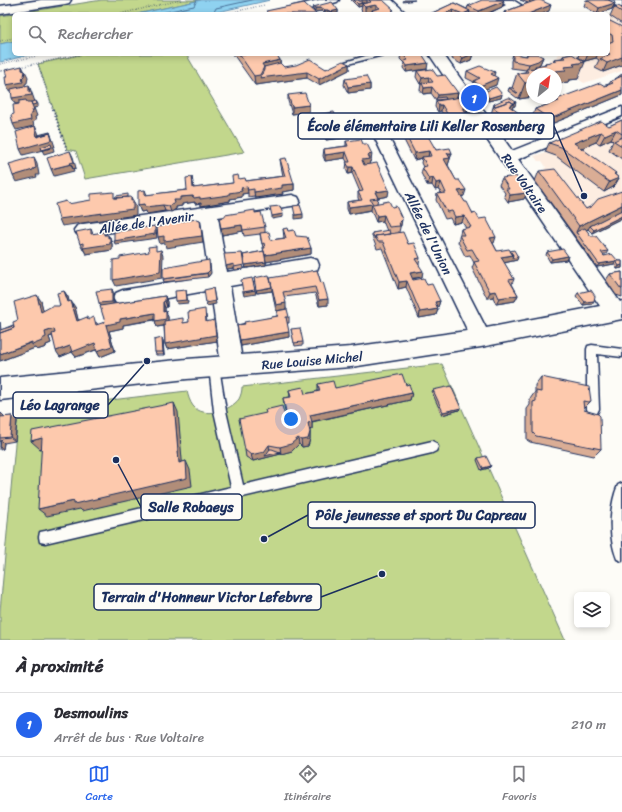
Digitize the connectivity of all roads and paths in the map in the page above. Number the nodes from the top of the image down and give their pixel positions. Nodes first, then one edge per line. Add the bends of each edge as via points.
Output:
1 (6, 0) edge
2 (65, 0) edge
3 (181, 0) edge
4 (333, 0) edge
5 (385, 0) edge
6 (503, 0) edge
7 (612, 0) edge
8 (0, 1) edge
9 (622, 5) edge
10 (272, 9) edge
11 (0, 10) edge
12 (128, 12) edge
13 (243, 12) edge
14 (399, 12) edge
15 (501, 12) edge
16 (12, 38) edge
17 (0, 41) edge
18 (36, 56) edge
19 (74, 56) edge
20 (371, 56) edge
21 (437, 56) edge
22 (348, 62) edge
23 (0, 64) edge
24 (38, 64) junction
25 (0, 72) edge
26 (622, 111) edge
27 (377, 128) dead end
28 (69, 154) edge
29 (508, 158) junction
30 (292, 201) dead end
31 (209, 213) junction
32 (83, 230) edge
33 (310, 265) dead end
34 (219, 281) junction
35 (123, 298) dead end
36 (620, 310) edge
37 (480, 338) junction
38 (622, 353) edge
39 (223, 366) junction
40 (0, 390) edge
41 (593, 409) dead end
42 (432, 447) dead end
43 (622, 489) edge
44 (238, 492) junction
45 (45, 537) dead end
46 (622, 554) edge

1 - 8 main road
2 - 11 main road
3 - 12 path
4 - 10 street
5 - 14 main road
6 - 15 street via 515,5
7 - 9 street
10 - 13 path
16 - 17 path
18 - 23 path
19 - 24 path
20 - 22 lane
21 - 29 main road, Rue Voltaire
24 - 25 path
24 - 28 path
26 - 29 street
27 - 37 street, Allée de l'Union
29 - 36 main road, Rue Voltaire
30 - 31 street, Allée de l'Avenir
31 - 32 street, Allée de l'Avenir
31 - 34 street, Allée de l'Avenir
33 - 34 street
34 - 35 street
34 - 39 street, Allée de l'Avenir
36 - 37 main road, Rue Louise Michel
37 - 39 main road, Rue Louise Michel via 351,357
38 - 41 lane via 592,349
39 - 40 main road, Rue Louise Michel
39 - 44 lane via 220,411
42 - 44 lane
43 - 46 lane via 618,503 619,546
44 - 45 lane

